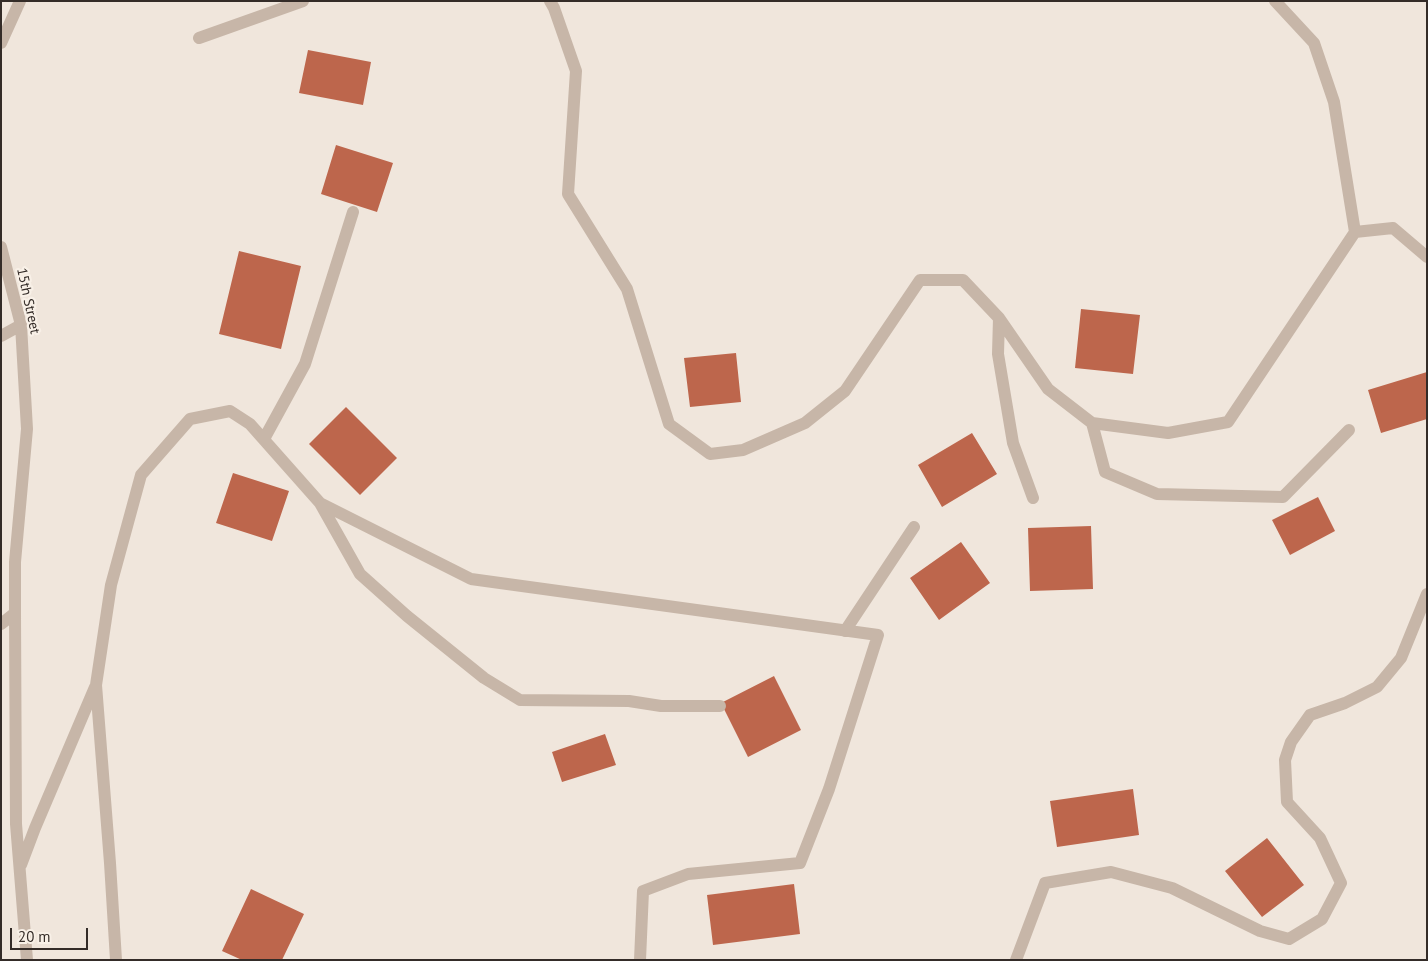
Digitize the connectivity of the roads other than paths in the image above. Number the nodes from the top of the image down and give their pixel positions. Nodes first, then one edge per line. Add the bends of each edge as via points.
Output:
1 (20, 1) edge
2 (303, 1) edge
3 (550, 1) edge
4 (1275, 1) edge
5 (199, 38) dead end
6 (1, 43) edge
7 (353, 212) dead end
8 (1355, 232) junction
9 (1, 248) edge
10 (1427, 257) edge
11 (999, 318) junction
12 (21, 325) junction
13 (1, 336) edge
14 (1092, 423) junction
15 (1349, 430) dead end
16 (264, 439) junction
17 (1033, 498) dead end
18 (320, 503) junction
19 (914, 527) dead end
20 (1427, 594) edge
21 (15, 613) junction
22 (1, 624) edge
23 (844, 631) junction
24 (96, 685) junction
25 (720, 706) dead end
26 (20, 870) junction
27 (27, 960) edge
28 (116, 960) edge
29 (640, 960) edge
30 (1016, 960) edge

1 - 6 street
2 - 5 street
3 - 11 street via 576,71 568,194 627,289 669,424 710,454 743,450 806,423 844,392 920,280 963,280
4 - 8 street via 1314,43 1334,102
7 - 16 street via 305,364
8 - 10 street via 1393,228
8 - 14 street via 1228,422 1168,433
9 - 12 street, 15th Street
11 - 14 street via 1048,390
11 - 17 street via 998,354 1013,442
12 - 13 street
12 - 21 street, 15th Street via 27,429 15,562
14 - 15 street via 1105,472 1157,494 1283,497
16 - 18 street
16 - 24 street via 250,424 230,411 190,419 141,476 111,585
18 - 23 street via 471,579
18 - 25 street via 360,574 484,678 520,700
19 - 23 street
20 - 30 street via 1401,658 1376,687 1346,703 1310,715 1291,742 1285,760 1287,802 1320,838 1341,883 1322,919 1289,939 1260,931 1172,888 1111,872 1045,883
21 - 22 street
21 - 26 street, 15th Street via 16,824
23 - 29 street via 878,635 829,789 800,864 688,874 643,891
24 - 26 street
24 - 28 street
26 - 27 street, 15th Street

